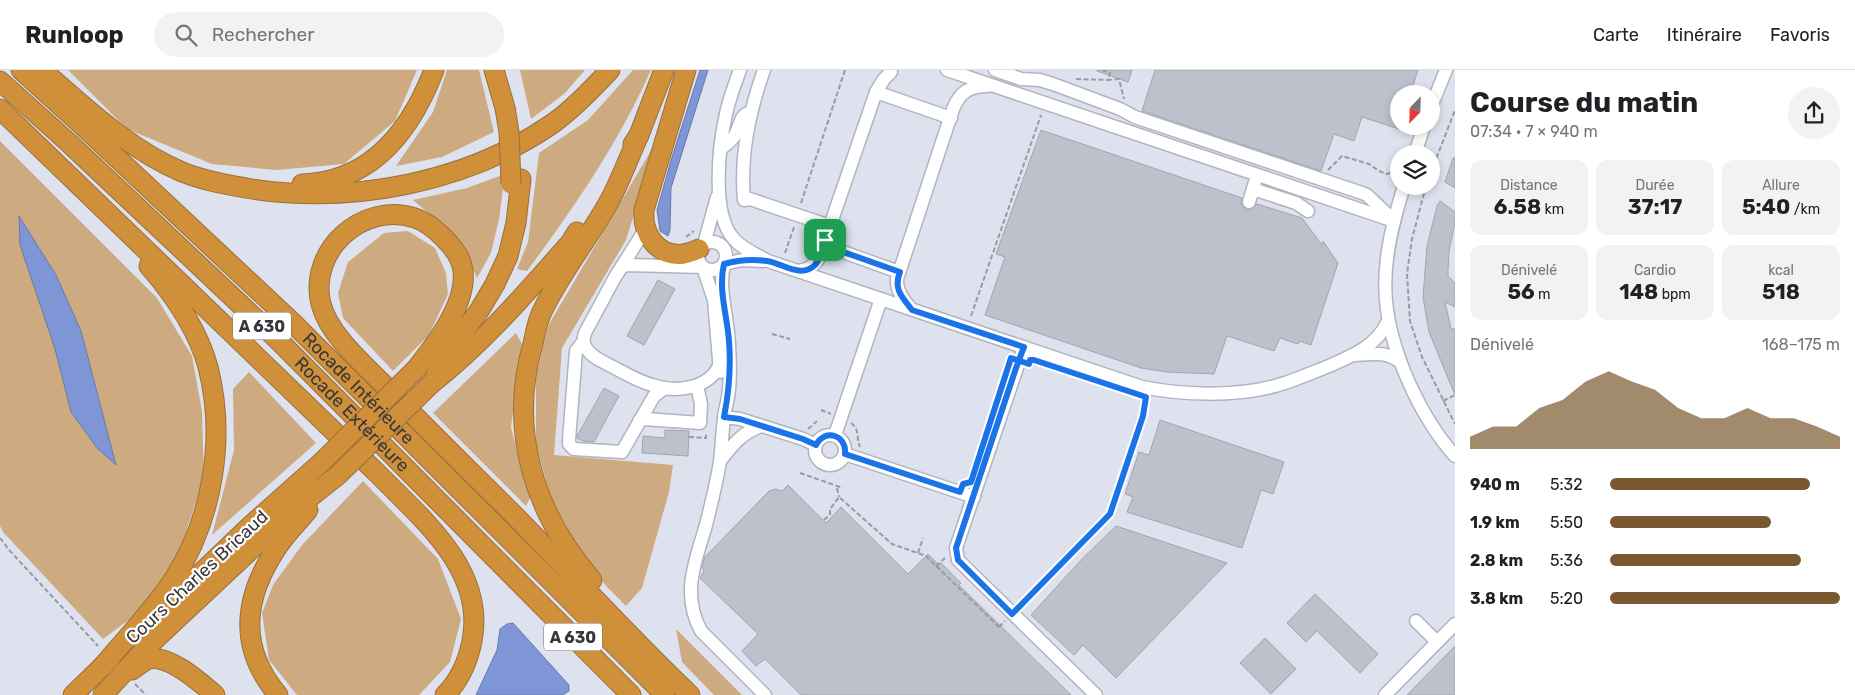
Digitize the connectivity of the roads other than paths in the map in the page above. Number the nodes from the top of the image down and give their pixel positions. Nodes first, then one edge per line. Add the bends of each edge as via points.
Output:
1 (21, 70) edge
2 (42, 70) edge
3 (434, 70) edge
4 (494, 70) edge
5 (504, 70) edge
6 (596, 70) edge
7 (610, 70) edge
8 (664, 70) edge
9 (686, 70) edge
10 (740, 70) edge
11 (755, 70) edge
12 (764, 70) edge
13 (947, 70) edge
14 (995, 70) edge
15 (1446, 70) edge
16 (891, 71) edge
17 (0, 82) edge
18 (759, 85) junction
19 (1440, 85) edge
20 (998, 87) junction
21 (876, 92) junction
22 (509, 106) junction
23 (0, 109) edge
24 (751, 112) junction
25 (951, 118) junction
26 (552, 124) junction
27 (639, 135) junction
28 (720, 150) junction
29 (54, 161) junction
30 (1258, 175) junction
31 (516, 181) junction
32 (216, 184) junction
33 (1253, 189) junction
34 (718, 192) junction
35 (1401, 195) edge
36 (1249, 202) dead end
37 (1308, 211) dead end
38 (1394, 221) junction
39 (830, 226) junction
40 (646, 228) junction
41 (825, 240) junction
42 (702, 254) junction
43 (768, 261) junction
44 (724, 264) junction
45 (622, 266) junction
46 (798, 271) junction
47 (900, 272) junction
48 (881, 299) junction
49 (912, 310) junction
50 (1388, 322) junction
51 (583, 342) junction
52 (1024, 347) junction
53 (1354, 356) junction
54 (1400, 362) junction
55 (720, 366) junction
56 (416, 369) junction
57 (431, 384) junction
58 (697, 386) junction
59 (665, 388) junction
60 (724, 417) junction
61 (639, 421) junction
62 (761, 426) junction
63 (835, 435) junction
64 (816, 445) junction
65 (845, 454) junction
66 (1455, 456) edge
67 (720, 462) junction
68 (338, 475) junction
69 (974, 497) junction
70 (1416, 621) dead end
71 (1455, 624) edge
72 (1437, 642) junction
73 (102, 667) junction
74 (125, 682) junction
75 (75, 692) edge
76 (103, 695) edge
77 (215, 695) edge
78 (278, 695) edge
79 (445, 695) edge
80 (631, 695) edge
81 (665, 695) edge
82 (692, 695) edge
83 (765, 695) edge
84 (1096, 695) edge
85 (1385, 695) edge

1 - 81 highway, Rocade Intérieure / A 630 via 294,324
2 - 32 highway via 122,138 150,157
3 - 32 highway via 402,130 369,164 341,178 314,183
4 - 22 highway
5 - 22 highway
6 - 26 highway
7 - 26 highway
8 - 27 highway
9 - 40 highway via 644,210
10 - 28 street via 726,113
11 - 18 street
12 - 18 street
13 - 20 street
14 - 38 street via 1052,84 1120,109 1135,118 1362,193
15 - 19 street
16 - 21 street
17 - 80 highway, Rocade Extérieure / A 630 via 70,143 277,340
18 - 24 street
20 - 25 street via 974,87 961,93
20 - 30 street
21 - 25 street
21 - 39 street
22 - 31 highway, bridge
23 - 29 highway
24 - 28 street via 740,119 734,137
24 - 39 street via 744,154 744,200
25 - 47 street
26 - 32 highway via 494,156 461,169 388,187 344,193 284,194
27 - 57 highway via 571,242 518,303 458,363
27 - 82 highway via 607,206 541,315 524,379 522,417 528,456 540,497 560,538
28 - 34 street
29 - 73 highway via 160,279 182,310 207,367 213,400 216,435 214,472 193,544 163,595
29 - 79 highway via 377,473 450,552 469,588 474,609 474,631 462,671
30 - 33 street
30 - 38 street
31 - 56 highway via 498,252 486,281 453,334
31 - 57 highway via 516,223 508,256 483,304 447,353
33 - 36 street
33 - 37 street via 1296,203
34 - 42 street
34 - 43 street via 725,224 732,236
35 - 38 street
38 - 50 street via 1386,268
39 - 41 street
40 - 42 highway via 651,241 661,250 671,254
40 - 45 street
41 - 46 street via 814,265
41 - 47 street via 832,248
42 - 44 street via 712,270
42 - 44 street via 714,242 722,246 726,255
42 - 45 street
42 - 55 street via 714,300
43 - 44 street via 742,260
43 - 46 street
44 - 60 street via 722,287 730,369
45 - 51 street
46 - 48 street
47 - 49 street via 896,285
48 - 49 street
48 - 63 street
49 - 52 street
50 - 53 street via 1373,342
50 - 54 street
51 - 59 street via 594,357 644,383
51 - 61 street via 576,351 569,444 577,450 622,452
52 - 53 street via 1142,387 1200,392 1273,387
52 - 69 street
53 - 54 street via 1389,354
54 - 66 street via 1421,408
55 - 58 street via 710,379
55 - 60 street
56 - 73 highway, Cours Charles Bricaud, bridge via 323,461
56 - 82 highway via 436,344 458,303 463,271 453,248 437,232 416,218 395,214 381,216 354,225 327,255 320,274 319,291 331,326 416,418
57 - 68 highway, bridge
58 - 59 street
58 - 61 street via 701,404 700,423
59 - 61 street via 654,396
60 - 62 street
60 - 67 street
62 - 64 street
62 - 67 street via 743,434
63 - 64 street via 822,437
63 - 65 street via 845,445
64 - 65 street via 816,455 825,470
65 - 69 street
67 - 83 street via 692,573 691,608 701,631
68 - 74 highway via 290,512 148,646
68 - 78 highway via 279,546 257,582 251,603 249,623 256,659
69 - 84 street via 951,552
70 - 72 street
71 - 72 street
72 - 85 street
73 - 75 highway, Cours Charles Bricaud
74 - 76 highway
74 - 77 highway via 148,659 158,659 186,670

